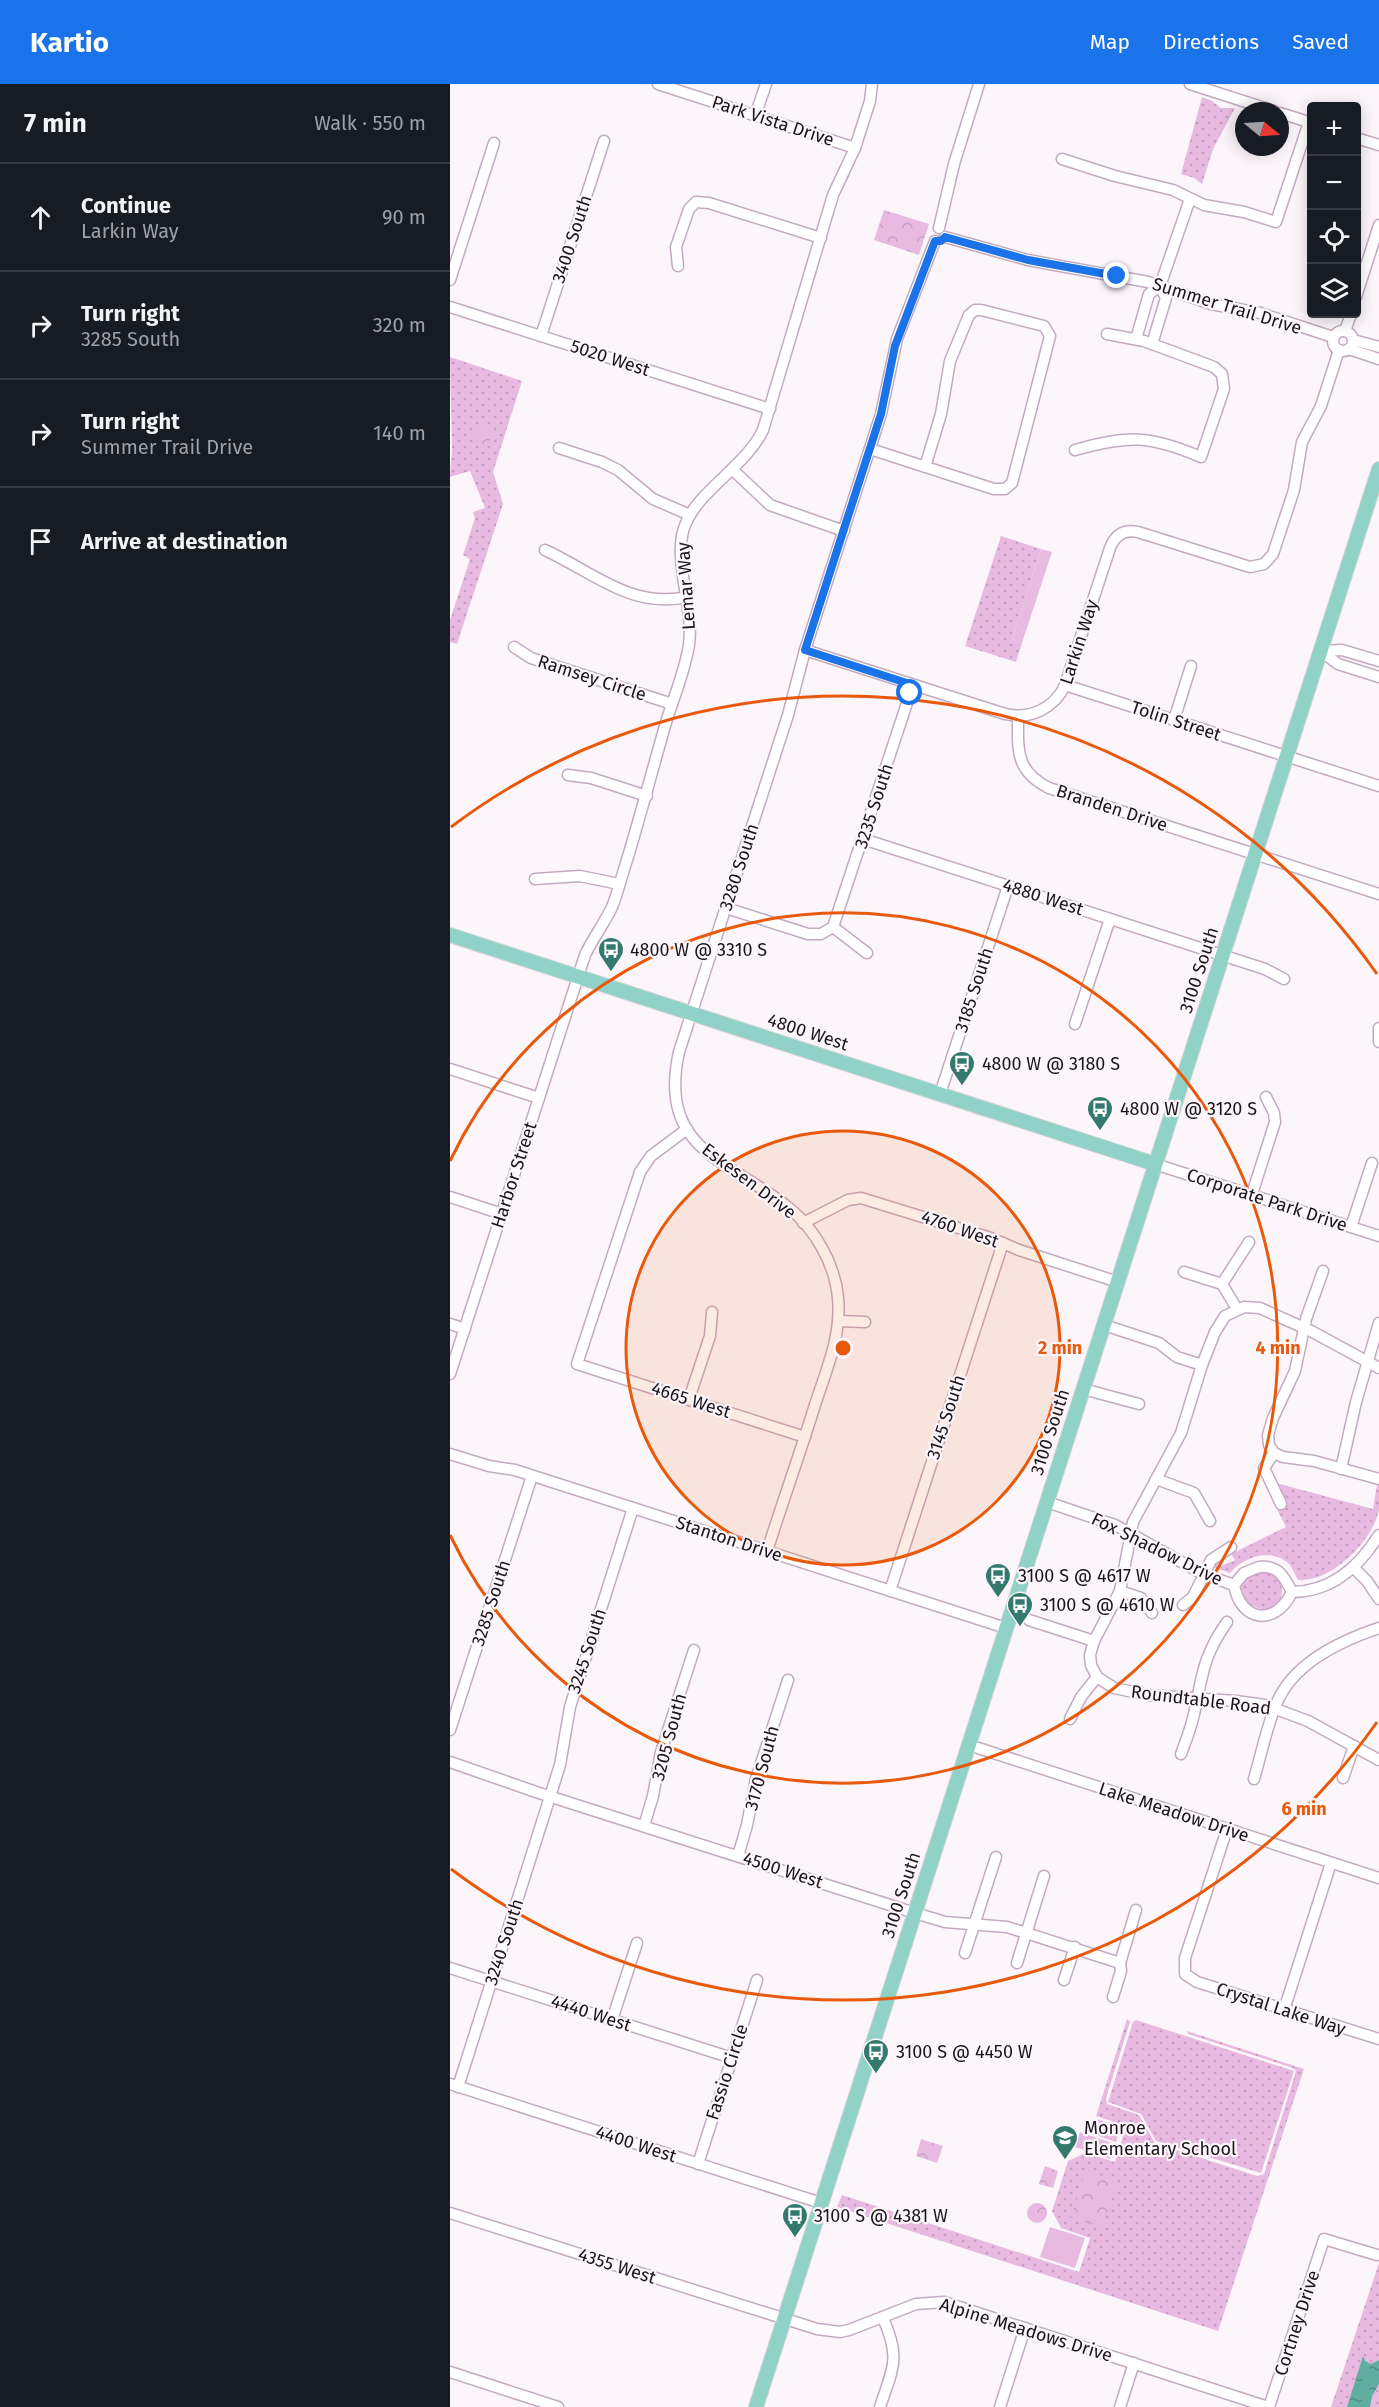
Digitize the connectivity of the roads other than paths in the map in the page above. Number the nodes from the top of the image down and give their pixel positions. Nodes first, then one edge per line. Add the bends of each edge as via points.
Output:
1 (660, 84) edge
2 (766, 84) edge
3 (872, 84) edge
4 (980, 84) edge
5 (1190, 84) edge
6 (1246, 102) edge
7 (756, 116) junction
8 (1289, 116) edge
9 (1307, 122) edge
10 (1307, 132) edge
11 (1361, 140) edge
12 (604, 141) dead end
13 (494, 143) dead end
14 (1379, 145) edge
15 (855, 148) junction
16 (1062, 159) dead end
17 (1190, 199) junction
18 (1379, 225) edge
19 (940, 235) junction
20 (821, 238) junction
21 (678, 266) dead end
22 (450, 280) edge
23 (1361, 281) edge
24 (1160, 286) junction
25 (450, 307) edge
26 (1144, 312) junction
27 (1160, 316) junction
28 (1350, 318) edge
29 (1345, 330) junction
30 (1107, 334) dead end
31 (541, 336) junction
32 (1333, 337) junction
33 (1136, 339) junction
34 (1152, 344) junction
35 (1347, 346) junction
36 (1379, 347) edge
37 (1379, 359) edge
38 (770, 410) junction
39 (559, 448) dead end
40 (870, 449) junction
41 (1075, 450) dead end
42 (925, 467) junction
43 (1379, 469) edge
44 (733, 470) junction
45 (690, 515) junction
46 (844, 531) junction
47 (545, 549) dead end
48 (688, 597) junction
49 (514, 647) dead end
50 (805, 650) junction
51 (1321, 651) junction
52 (1379, 661) edge
53 (1191, 666) dead end
54 (1379, 677) edge
55 (913, 685) junction
56 (1065, 685) junction
57 (672, 704) junction
58 (1018, 717) junction
59 (1174, 720) junction
60 (1287, 756) junction
61 (568, 775) dead end
62 (1379, 786) edge
63 (647, 796) junction
64 (863, 839) junction
65 (1255, 855) junction
66 (535, 879) dead end
67 (619, 884) junction
68 (1008, 886) junction
69 (1379, 894) edge
70 (726, 908) junction
71 (1110, 918) junction
72 (833, 927) junction
73 (450, 935) edge
74 (867, 953) dead end
75 (1223, 955) junction
76 (578, 977) junction
77 (1284, 979) dead end
78 (692, 1014) junction
79 (1075, 1024) dead end
80 (1379, 1028) edge
81 (1379, 1042) edge
82 (450, 1069) edge
83 (940, 1094) junction
84 (1266, 1096) dead end
85 (539, 1098) junction
86 (687, 1129) junction
87 (1372, 1163) dead end
88 (1155, 1164) junction
89 (1252, 1194) junction
90 (450, 1197) edge
91 (502, 1214) junction
92 (803, 1223) junction
93 (1351, 1227) junction
94 (1379, 1236) edge
95 (1249, 1242) dead end
96 (1002, 1243) junction
97 (1323, 1271) dead end
98 (1184, 1272) dead end
99 (1118, 1282) junction
100 (1222, 1284) junction
101 (1237, 1309) junction
102 (712, 1312) dead end
103 (838, 1321) junction
104 (865, 1322) dead end
105 (1379, 1323) edge
106 (450, 1324) edge
107 (1104, 1325) junction
108 (1304, 1328) junction
109 (465, 1329) junction
110 (1367, 1362) junction
111 (1202, 1365) junction
112 (1379, 1368) edge
113 (450, 1374) edge
114 (1083, 1389) junction
115 (689, 1399) junction
116 (1139, 1404) dead end
117 (805, 1437) junction
118 (1274, 1453) junction
119 (450, 1454) edge
120 (1341, 1469) junction
121 (532, 1476) junction
122 (1156, 1479) junction
123 (1379, 1479) edge
124 (1047, 1502) junction
125 (1281, 1504) dead end
126 (633, 1508) junction
127 (1210, 1521) dead end
128 (1131, 1532) junction
129 (1379, 1535) edge
130 (1231, 1547) dead end
131 (767, 1551) junction
132 (1354, 1568) junction
133 (1203, 1574) junction
134 (1234, 1585) junction
135 (890, 1591) junction
136 (1120, 1591) junction
137 (1292, 1592) junction
138 (1379, 1599) edge
139 (1183, 1605) dead end
140 (1152, 1613) dead end
141 (1029, 1620) dead end
142 (1227, 1622) dead end
143 (1006, 1628) junction
144 (1379, 1628) edge
145 (1094, 1641) junction
146 (694, 1650) dead end
147 (1097, 1677) junction
148 (788, 1680) dead end
149 (1196, 1698) junction
150 (1274, 1708) junction
151 (1070, 1719) dead end
152 (450, 1730) edge
153 (969, 1745) junction
154 (1354, 1746) junction
155 (1180, 1754) dead end
156 (1379, 1760) edge
157 (450, 1762) edge
158 (1343, 1778) dead end
159 (1254, 1779) dead end
160 (551, 1796) junction
161 (644, 1826) junction
162 (1227, 1829) junction
163 (738, 1856) junction
164 (996, 1857) dead end
165 (1331, 1863) junction
166 (1044, 1876) dead end
167 (1379, 1878) edge
168 (1136, 1910) dead end
169 (915, 1913) junction
170 (974, 1924) junction
171 (1027, 1931) junction
172 (637, 1943) dead end
173 (1075, 1947) junction
174 (965, 1953) dead end
175 (1017, 1963) dead end
176 (1120, 1963) junction
177 (450, 1968) edge
178 (757, 1980) dead end
179 (1064, 1980) dead end
180 (492, 1982) junction
181 (1113, 1996) dead end
182 (1284, 2010) junction
183 (612, 2020) junction
184 (1379, 2039) edge
185 (732, 2058) junction
186 (454, 2086) edge
187 (698, 2164) junction
188 (821, 2203) junction
189 (450, 2213) edge
190 (1377, 2255) dead end
191 (883, 2318) junction
192 (784, 2319) junction
193 (1025, 2328) junction
194 (1134, 2363) junction
195 (450, 2372) edge
196 (558, 2407) edge
197 (756, 2407) edge
198 (880, 2407) edge
199 (1000, 2407) edge
200 (1120, 2407) edge
201 (1269, 2407) edge

1 - 7 street, Park Vista Drive
2 - 7 street
3 - 15 street, Lemar Way
4 - 19 street via 954,164
5 - 6 street
7 - 15 street, Park Vista Drive
8 - 9 street
10 - 17 street via 1276,222
11 - 14 street
12 - 31 street, 3400 South
13 - 22 street
15 - 20 street, Lemar Way via 833,195
16 - 17 street via 1173,190
17 - 24 street
18 - 23 street
19 - 24 street, Summer Trail Drive via 1028,260
19 - 40 street via 895,346 884,406
20 - 21 street via 696,202 689,209 676,248
20 - 38 street, Lemar Way
24 - 26 street via 1149,294
24 - 27 street via 1166,298
24 - 32 street, Summer Trail Drive
25 - 31 street, 5020 West
26 - 27 street
26 - 33 street
27 - 34 street
28 - 29 street
29 - 32 street
29 - 35 street via 1351,334
30 - 33 street
31 - 38 street, 5020 West
32 - 35 street via 1333,344
33 - 34 street
34 - 41 street via 1214,367 1222,374 1224,389 1201,458 1137,438 1109,440
35 - 36 street
35 - 37 street
35 - 56 street, Larkin Way via 1302,442 1294,490 1268,561 1250,567 1138,532 1117,536
38 - 44 street, Lemar Way via 757,442
39 - 45 street via 602,462 653,499
40 - 42 street
40 - 46 street
42 - 42 street via 941,414 950,361 971,312 981,310 1047,329 1050,336 1009,486 994,489
43 - 51 main road, 3100 South
44 - 45 street, Lemar Way
44 - 46 street via 770,505
45 - 48 street, Lemar Way via 680,552
46 - 50 street
47 - 48 street via 629,593 661,601
48 - 57 street, Lemar Way via 689,643
49 - 57 street, Ramsey Circle via 531,658
50 - 55 street
50 - 70 street, 3280 South
51 - 52 street via 1342,650
51 - 54 street via 1338,664
51 - 60 main road, 3100 South
53 - 59 street
55 - 58 street
55 - 64 street, 3235 South
56 - 58 street, Larkin Way via 1049,705
56 - 59 street, Tolin Street
57 - 63 street, Lemar Way
58 - 65 street, Branden Drive via 1019,755 1027,773 1037,782
59 - 60 street, Tolin Street
60 - 62 street, Tolin Street
60 - 65 main road, 3100 South
61 - 63 street via 591,778
63 - 67 street, Lemar Way
64 - 68 street, 4880 West
64 - 72 street, 3235 South
65 - 69 street, Branden Drive
65 - 75 main road, 3100 South
66 - 67 street via 580,876
67 - 76 street, Lemar Way
68 - 71 street, 4880 West
68 - 83 street, 3185 South
70 - 72 street via 808,934 821,934
70 - 78 street, 3280 South
71 - 75 street, 4880 West
71 - 79 street
72 - 74 street
73 - 76 main road, 4800 West
75 - 77 street, 4880 West
75 - 88 main road, 3100 South
76 - 78 main road, 4800 West
76 - 85 street, Harbor Street
78 - 83 main road, 4800 West
78 - 86 street, Eskesen Drive via 675,1074 678,1108
80 - 81 street
82 - 85 street
83 - 88 main road, 4800 West
84 - 89 street via 1275,1122
85 - 91 street, Harbor Street
86 - 92 street, Eskesen Drive via 708,1155 782,1203
86 - 115 street, 4665 West via 657,1151 639,1172 577,1364
87 - 93 street
88 - 89 street, Corporate Park Drive
88 - 99 main road, 3100 South
89 - 93 street, Corporate Park Drive
90 - 91 street
91 - 109 street, Harbor Street
92 - 96 street, 4760 West via 848,1200 861,1198
92 - 103 street, Eskesen Drive via 832,1272 838,1296
93 - 94 street, Corporate Park Drive
95 - 100 street
96 - 99 street, 4760 West
96 - 135 street, 3145 South
97 - 108 street
98 - 100 street
99 - 107 main road, 3100 South
100 - 101 street
101 - 108 street via 1254,1307
101 - 111 street via 1219,1324
102 - 115 street via 710,1336
103 - 104 street
103 - 117 street, Eskesen Drive
105 - 110 street
106 - 109 street
107 - 111 street via 1159,1343 1177,1357
107 - 114 main road, 3100 South
108 - 110 street
108 - 118 street via 1295,1371 1269,1430 1269,1445
109 - 113 street, Harbor Street
110 - 112 street
110 - 120 street
111 - 122 street via 1181,1433
114 - 116 street
114 - 124 main road, 3100 South
115 - 117 street, 4665 West
117 - 131 street, Eskesen Drive
118 - 120 street
118 - 125 street via 1264,1468
119 - 121 street, Stanton Drive
120 - 123 street
121 - 126 street, Stanton Drive
121 - 152 street, 3285 South
122 - 127 street via 1194,1492
122 - 128 street via 1132,1522
124 - 128 street, Fox Shadow Drive
124 - 143 main road, 3100 South
126 - 131 street, Stanton Drive
126 - 160 street, 3245 South via 570,1707
128 - 133 street, Fox Shadow Drive
128 - 136 street
129 - 132 street
130 - 133 street via 1213,1557
131 - 135 street, Stanton Drive
132 - 137 street via 1325,1585
132 - 138 street
133 - 134 street, Fox Shadow Drive
133 - 139 street via 1193,1597
134 - 137 street, Fox Shadow Drive via 1249,1570 1269,1567 1282,1574
134 - 137 street, Fox Shadow Drive via 1242,1604 1262,1616 1281,1609
135 - 143 street, Stanton Drive
136 - 140 street via 1141,1598
136 - 145 street
141 - 145 street
142 - 149 street via 1206,1658
143 - 153 main road, 3100 South
144 - 150 street via 1338,1645 1307,1664 1287,1685
145 - 147 street via 1090,1660
146 - 161 street, 3205 South via 661,1752
147 - 149 street, Roundtable Road via 1121,1690
147 - 151 street
148 - 163 street, 3170 South via 756,1779
149 - 150 street, Roundtable Road
149 - 155 street via 1192,1723
150 - 154 street, Roundtable Road
150 - 159 street
153 - 162 street, Lake Meadow Drive
153 - 169 main road, 3100 South
154 - 156 street, Roundtable Road
154 - 158 street
157 - 160 street, 4500 West
160 - 161 street, 4500 West
160 - 180 street, 3240 South
161 - 163 street, 4500 West
162 - 165 street, Lake Meadow Drive
162 - 182 street, Crystal Lake Way via 1185,1958 1185,1974 1197,1982
163 - 169 street, 4500 West
164 - 170 street
165 - 167 street, Lake Meadow Drive
165 - 182 street
166 - 171 street
168 - 176 street
169 - 170 street, 4500 West via 945,1922
169 - 188 main road, 3100 South
170 - 171 street, 4500 West
170 - 174 street
171 - 173 street, 4500 West
171 - 175 street
172 - 183 street
173 - 176 street, 4500 West
173 - 179 street
176 - 181 street
177 - 180 street, 4440 West
178 - 185 street, Fassio Circle
180 - 183 street, 4440 West
180 - 186 street, 3240 South
182 - 184 street, Crystal Lake Way
183 - 185 street, 4440 West
185 - 187 street, Fassio Circle
186 - 187 street, 4400 West
187 - 188 street, 4400 West
188 - 192 main road, 3100 South
189 - 192 street, 4355 West
190 - 201 street, Cortney Drive via 1324,2239
191 - 192 street, Alpine Meadows Drive via 840,2332
191 - 193 street, Alpine Meadows Drive via 916,2304 935,2301
191 - 198 street via 895,2356
192 - 197 main road, 3100 South
193 - 194 street, Alpine Meadows Drive
193 - 199 street
194 - 200 street
194 - 201 street, Alpine Meadows Drive
195 - 196 street

